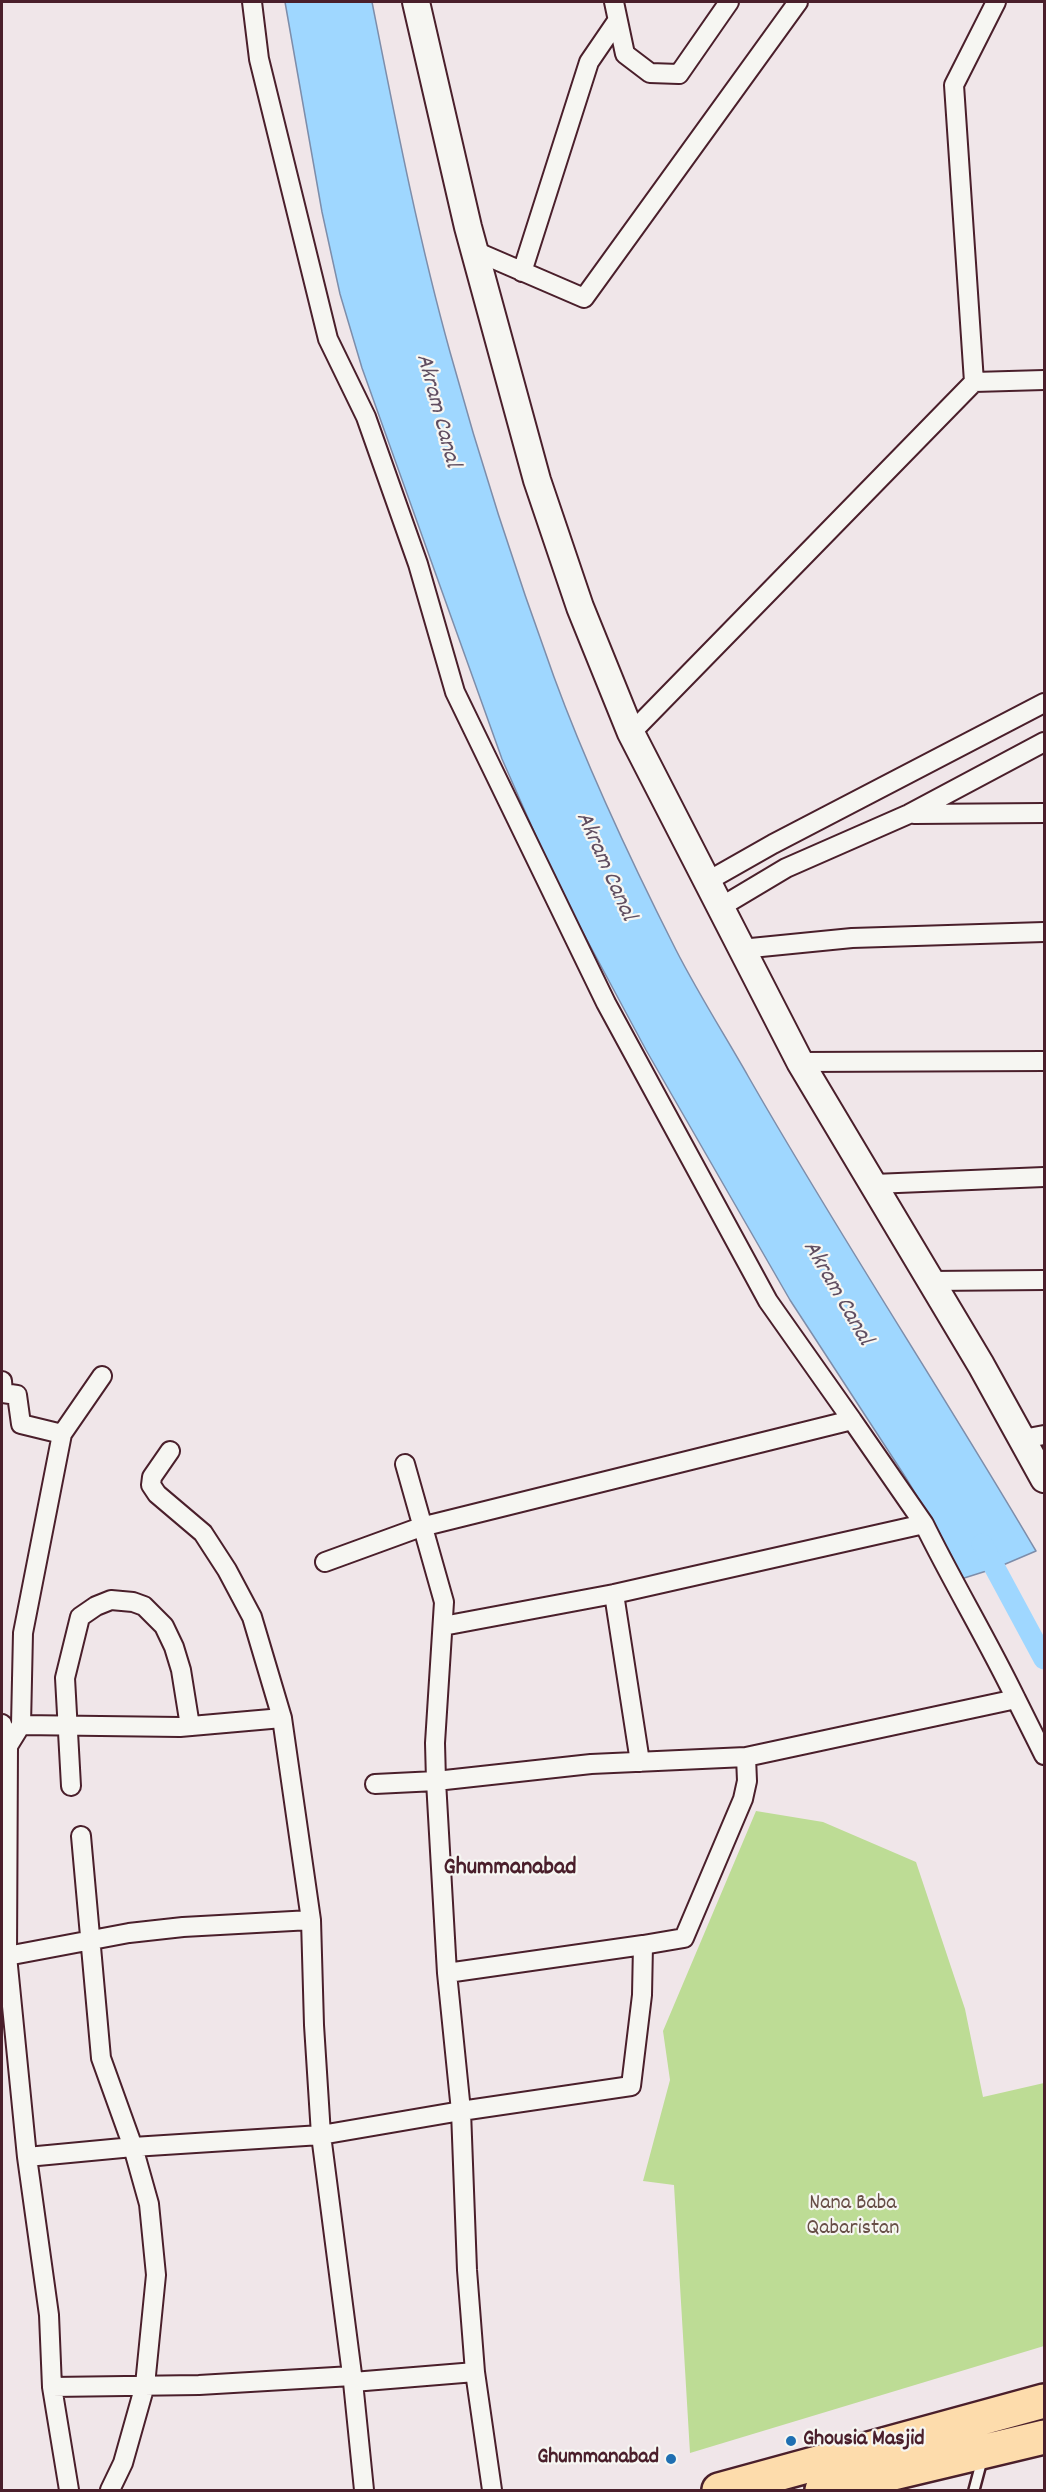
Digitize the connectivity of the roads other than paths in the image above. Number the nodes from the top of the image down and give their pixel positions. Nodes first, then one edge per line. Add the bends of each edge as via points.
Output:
1 (252, 2) edge
2 (416, 2) edge
3 (614, 2) edge
4 (729, 2) edge
5 (798, 2) edge
6 (996, 2) edge
7 (617, 21) junction
8 (475, 251) junction
9 (522, 272) junction
10 (1044, 380) edge
11 (974, 382) junction
12 (1044, 703) edge
13 (631, 733) junction
14 (1044, 742) edge
15 (1044, 813) edge
16 (909, 814) junction
17 (706, 882) junction
18 (720, 908) junction
19 (1044, 932) edge
20 (741, 950) junction
21 (1044, 1061) edge
22 (800, 1062) junction
23 (1044, 1177) edge
24 (874, 1184) junction
25 (1044, 1280) edge
26 (931, 1281) junction
27 (102, 1376) dead end
28 (2, 1381) edge
29 (852, 1420) junction
30 (62, 1434) junction
31 (1034, 1437) edge
32 (170, 1451) dead end
33 (405, 1464) dead end
34 (1044, 1479) edge
35 (924, 1524) junction
36 (422, 1527) junction
37 (325, 1562) dead end
38 (614, 1594) junction
39 (443, 1626) junction
40 (1016, 1699) junction
41 (282, 1718) junction
42 (2, 1724) edge
43 (21, 1725) junction
44 (68, 1726) junction
45 (190, 1726) junction
46 (8, 1746) junction
47 (1044, 1755) edge
48 (746, 1757) junction
49 (640, 1762) junction
50 (436, 1781) junction
51 (375, 1784) dead end
52 (71, 1786) dead end
53 (81, 1836) dead end
54 (311, 1920) junction
55 (90, 1942) junction
56 (643, 1945) junction
57 (7, 1956) junction
58 (447, 1973) junction
59 (461, 2111) junction
60 (321, 2135) junction
61 (134, 2147) junction
62 (27, 2157) junction
63 (476, 2372) junction
64 (352, 2379) junction
65 (145, 2385) junction
66 (52, 2387) junction
67 (1044, 2401) edge
68 (1044, 2437) edge
69 (946, 2444) junction
70 (984, 2451) junction
71 (875, 2484) edge
72 (69, 2490) edge
73 (110, 2490) edge
74 (363, 2490) edge
75 (492, 2490) edge
76 (719, 2490) edge
77 (822, 2490) edge
78 (974, 2490) edge

1 - 29 street via 259,59 327,339 366,417 418,564 455,692 606,1004 768,1301
2 - 8 street
3 - 7 street
4 - 7 street via 679,74 650,73 625,54
5 - 9 street via 584,298
6 - 11 street via 954,85
7 - 9 street via 589,62
8 - 9 street
8 - 13 street via 537,480 580,607
10 - 11 street
11 - 13 street
12 - 17 street
13 - 17 street
14 - 16 street
15 - 16 street
16 - 18 street via 786,868
17 - 18 street
18 - 20 street
19 - 20 street via 852,938
20 - 22 street
21 - 22 street
22 - 24 street
23 - 24 street
24 - 26 street
25 - 26 street
26 - 31 street
27 - 30 street
28 - 30 street via 3,1393 17,1395 21,1424
29 - 35 street
29 - 36 street
30 - 43 street via 22,1633
31 - 34 street
32 - 41 street via 152,1477 151,1485 203,1533 227,1570 252,1617
33 - 36 street
35 - 38 street
35 - 40 street
36 - 37 street
36 - 39 street via 444,1602
38 - 39 street
38 - 49 street
39 - 50 street
40 - 47 street
40 - 48 street
41 - 45 street
41 - 54 street
42 - 46 street
43 - 44 street
43 - 46 street
44 - 45 street
44 - 45 street via 65,1678 80,1617 111,1600 144,1606 164,1626 181,1670
44 - 52 street
46 - 57 street
48 - 49 street
48 - 56 street via 747,1781 742,1799 684,1938
49 - 50 street
50 - 51 street
50 - 58 street
53 - 55 street
54 - 55 street via 183,1927
54 - 60 street
55 - 57 street
55 - 61 street via 101,2058
56 - 58 street
56 - 59 street via 632,2086
57 - 62 street
58 - 59 street
59 - 60 street
59 - 63 street via 467,2270
60 - 61 street
60 - 64 street
61 - 62 street
61 - 65 street via 149,2204 156,2275
62 - 66 street via 49,2315
63 - 64 street
63 - 75 street
64 - 65 street
64 - 74 street
65 - 66 street
65 - 73 street via 123,2463
66 - 72 street
67 - 69 highway
68 - 70 highway
69 - 70 highway
69 - 71 highway
69 - 76 highway
70 - 78 lane
71 - 77 highway

